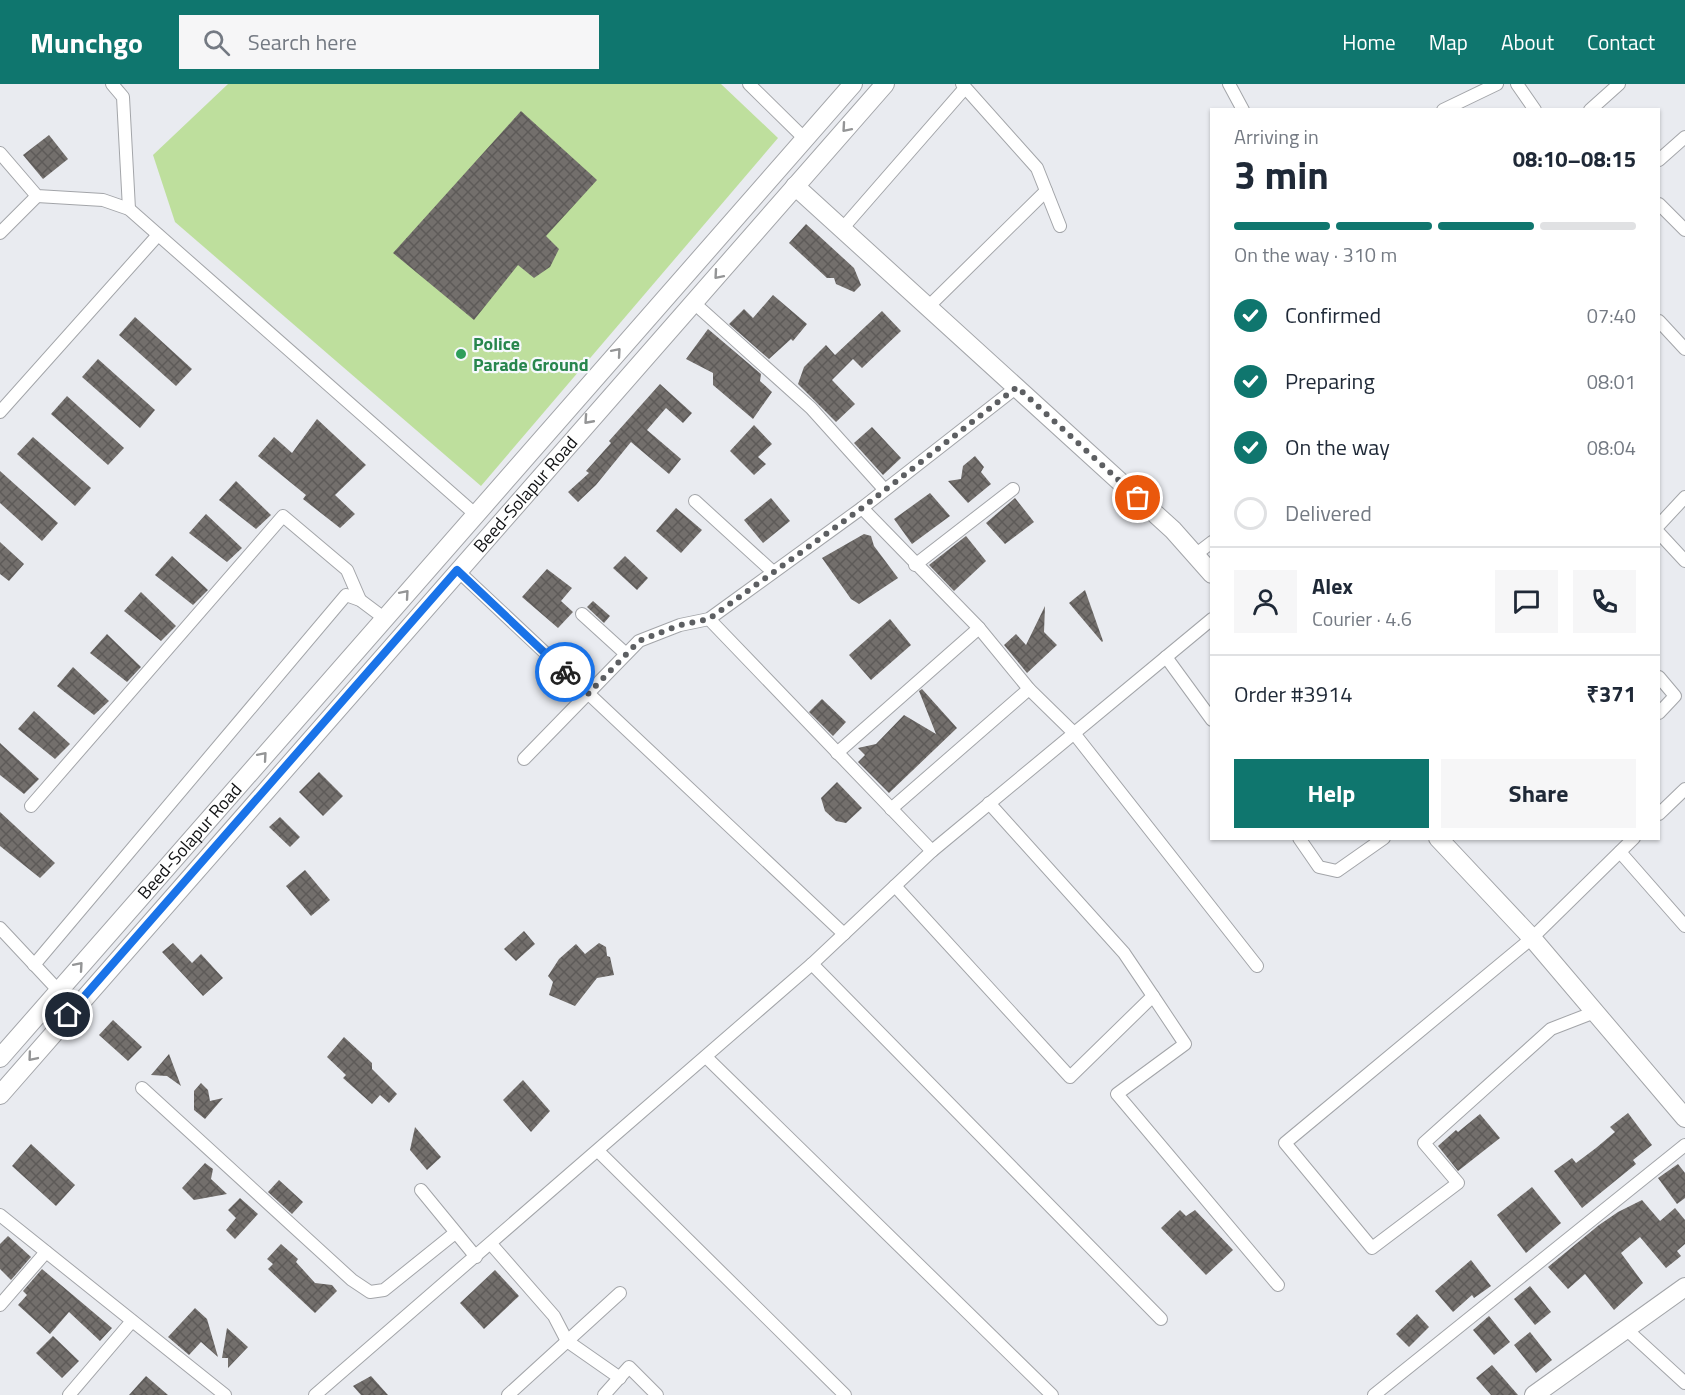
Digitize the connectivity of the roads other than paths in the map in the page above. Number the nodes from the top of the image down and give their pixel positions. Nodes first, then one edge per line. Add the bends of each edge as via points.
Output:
1 (112, 84) edge
2 (749, 84) edge
3 (853, 84) edge
4 (885, 84) edge
5 (1229, 84) edge
6 (1497, 84) edge
7 (1517, 84) edge
8 (1619, 84) edge
9 (963, 86) edge
10 (1242, 108) edge
11 (1447, 108) edge
12 (1535, 108) edge
13 (1592, 108) edge
14 (1685, 137) edge
15 (805, 138) junction
16 (0, 153) edge
17 (1660, 159) edge
18 (795, 186) junction
19 (1046, 191) junction
20 (37, 196) junction
21 (1660, 205) edge
22 (129, 209) junction
23 (1060, 226) dead end
24 (842, 229) junction
25 (1685, 230) edge
26 (0, 233) edge
27 (158, 235) junction
28 (694, 303) junction
29 (928, 307) junction
30 (1660, 322) edge
31 (1685, 349) edge
32 (1017, 387) junction
33 (0, 412) edge
34 (885, 489) junction
35 (1013, 489) dead end
36 (1685, 497) edge
37 (694, 501) dead end
38 (862, 508) junction
39 (475, 514) junction
40 (1660, 524) edge
41 (1660, 534) edge
42 (1210, 544) edge
43 (1195, 555) junction
44 (1685, 561) edge
45 (915, 565) junction
46 (457, 570) junction
47 (773, 572) junction
48 (1210, 572) edge
49 (360, 600) junction
50 (582, 614) dead end
51 (384, 618) junction
52 (709, 619) junction
53 (1210, 621) edge
54 (979, 628) junction
55 (626, 654) junction
56 (1166, 657) junction
57 (1660, 678) edge
58 (1029, 689) junction
59 (588, 694) junction
60 (1660, 712) edge
61 (1210, 717) edge
62 (1073, 732) junction
63 (837, 753) junction
64 (524, 759) dead end
65 (1685, 789) edge
66 (989, 803) junction
67 (31, 806) dead end
68 (891, 809) junction
69 (1660, 813) edge
70 (1300, 840) edge
71 (1381, 840) edge
72 (1440, 840) edge
73 (1632, 840) edge
74 (932, 851) junction
75 (1620, 852) junction
76 (895, 886) junction
77 (1685, 926) edge
78 (0, 928) edge
79 (844, 934) junction
80 (1532, 938) junction
81 (812, 964) junction
82 (34, 965) junction
83 (1257, 966) dead end
84 (58, 990) junction
85 (1153, 996) junction
86 (1595, 1012) junction
87 (706, 1057) junction
88 (0, 1059) edge
89 (142, 1088) dead end
90 (0, 1095) edge
91 (1685, 1118) edge
92 (1685, 1145) edge
93 (598, 1151) junction
94 (421, 1190) dead end
95 (0, 1215) edge
96 (455, 1233) junction
97 (491, 1244) junction
98 (46, 1252) junction
99 (476, 1257) junction
100 (1278, 1285) dead end
101 (1685, 1287) edge
102 (620, 1293) dead end
103 (0, 1305) edge
104 (1161, 1319) dead end
105 (132, 1321) junction
106 (1626, 1329) junction
107 (567, 1341) junction
108 (620, 1378) junction
109 (1685, 1383) edge
110 (322, 1393) edge
111 (1540, 1393) edge
112 (69, 1395) edge
113 (225, 1395) edge
114 (508, 1395) edge
115 (604, 1395) edge
116 (657, 1395) edge
117 (845, 1395) edge
118 (1052, 1395) edge
119 (1374, 1395) edge

1 - 22 street via 123,97
2 - 15 street
3 - 15 main road, Beed-Solapur Road
4 -> 18 main road, Beed-Solapur Road
5 - 10 street
6 - 11 street
7 - 12 street
8 - 13 street
9 - 19 street via 1036,168
9 - 24 street
14 - 17 street
39 -> 15 main road, Beed-Solapur Road
16 - 20 street
18 - 24 main road
18 -> 28 main road, Beed-Solapur Road
19 - 23 street
19 - 29 street
20 - 22 street via 103,200
20 - 26 street
21 - 25 street
22 - 27 street
24 - 29 main road
27 - 33 street
27 - 39 street
28 - 34 street via 811,408
28 -> 46 main road, Beed-Solapur Road
29 - 32 main road
30 - 31 street
32 - 34 street
32 - 43 main road via 1173,530
34 - 38 street
35 - 45 street
36 - 40 street
37 - 47 street
38 - 45 street
38 - 47 street
51 -> 39 main road, Beed-Solapur Road
41 - 44 street
42 - 43 street
43 - 48 main road
45 - 54 street
46 - 59 street
46 -> 90 main road, Beed-Solapur Road
47 - 52 street
49 - 51 street
49 - 67 street via 347,570 283,516
49 - 82 street via 346,594
50 - 55 street
84 -> 51 main road, Beed-Solapur Road
52 - 55 street via 639,641
52 - 63 street
53 - 56 street
54 - 58 street
54 - 63 street
55 - 59 street
56 - 61 street
56 - 62 street
57 - 60 street via 1675,696
58 - 62 street
58 - 68 street
59 - 64 street
59 - 79 street
62 - 66 street
62 - 83 street
63 - 68 street
65 - 69 street
66 - 74 street
66 - 85 street via 1124,953
68 - 74 street
70 - 71 street via 1319,867 1337,871
72 - 80 main road
73 - 75 street
74 - 76 street
75 - 77 street
75 - 80 street
76 - 79 street
76 - 85 street via 1070,1077
78 - 82 street
79 - 81 street
80 - 86 main road
80 - 86 street via 1285,1143 1372,1248 1458,1183 1424,1143 1551,1029
81 - 87 street
81 - 104 street
82 - 84 street
84 - 88 main road, Beed-Solapur Road
85 - 100 street via 1185,1044 1117,1094
86 - 91 main road
87 - 93 street
87 - 118 street
89 - 96 street via 352,1280 370,1292 384,1290
92 - 119 street
93 - 97 street
93 - 117 street
94 - 96 street
95 - 98 street
96 - 99 street
97 - 99 street
97 - 107 street via 554,1316
98 - 103 street
98 - 105 street
99 - 110 street
101 - 106 main road
102 - 107 street
105 - 112 street
105 - 113 street
106 - 109 street
106 - 111 main road
107 - 108 street
107 - 114 street
108 - 115 street
108 - 116 street via 629,1367

